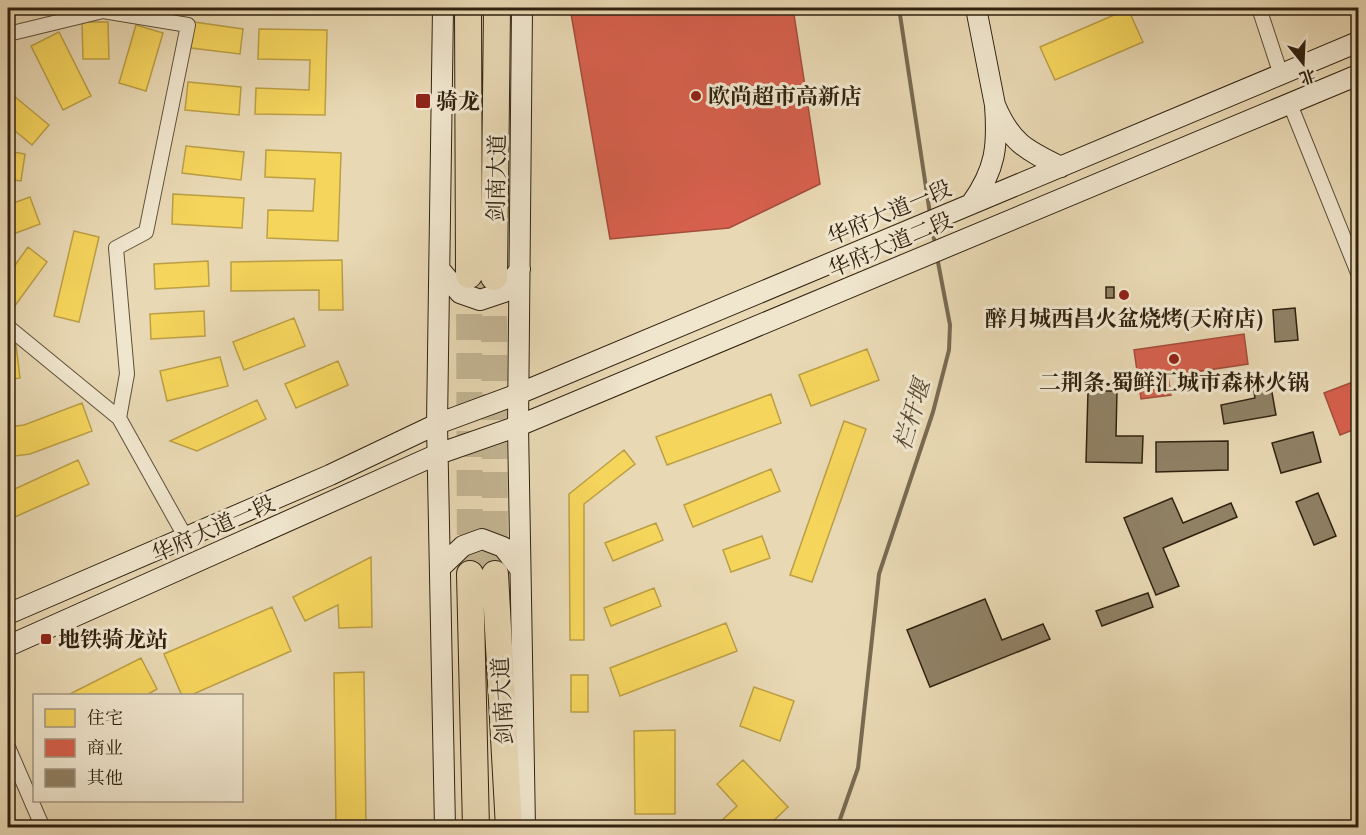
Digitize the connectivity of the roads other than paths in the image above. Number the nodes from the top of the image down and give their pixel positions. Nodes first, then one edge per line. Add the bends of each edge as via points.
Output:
1 (443, 8) edge
2 (468, 8) edge
3 (497, 8) edge
4 (522, 8) edge
5 (976, 8) edge
6 (1259, 8) edge
7 (8, 34) edge
8 (1359, 42) edge
9 (1281, 75) junction
10 (1359, 75) edge
11 (1290, 104) junction
12 (995, 105) junction
13 (1061, 167) junction
14 (971, 204) junction
15 (519, 269) junction
16 (441, 271) junction
17 (1359, 273) edge
18 (469, 274) tunnel mouth
19 (494, 277) tunnel mouth
20 (8, 327) edge
21 (518, 394) junction
22 (119, 418) junction
23 (437, 424) junction
24 (518, 426) junction
25 (438, 454) junction
26 (186, 538) junction
27 (441, 567) junction
28 (520, 569) junction
29 (495, 573) tunnel mouth
30 (470, 574) tunnel mouth
31 (8, 614) edge
32 (8, 646) edge
33 (8, 747) edge
34 (43, 828) edge
35 (445, 828) edge
36 (476, 828) edge
37 (509, 828) edge
38 (525, 828) edge

1 - 16 main road
2 - 18 highway, 剑南大道
3 - 19 highway, 剑南大道
4 - 15 main road
5 - 12 main road
6 - 9 street
7 - 22 street via 103,11 188,25 146,232 116,249 127,374
8 - 9 main road, 华府大道一段
9 - 13 main road, 华府大道一段
10 - 11 main road, 华府大道二段
11 - 17 street
11 - 24 main road, 华府大道二段
12 - 13 main road via 1013,139
12 - 14 main road via 998,142 992,164
13 - 14 main road, 华府大道一段
14 - 21 main road, 华府大道一段
15 - 16 main road via 504,292 480,300 460,293
15 - 21 main road
16 - 23 main road
20 - 22 street
21 - 23 main road, 华府大道一段
21 - 24 main road
22 - 26 street
23 - 25 main road
23 - 26 main road, 华府大道一段
24 - 25 main road, 华府大道二段
24 - 28 main road
25 - 27 main road
25 - 32 main road, 华府大道一段
26 - 31 main road, 华府大道一段
27 - 28 main road via 463,546 482,539 503,547
27 - 35 main road
28 - 38 main road
29 - 37 highway, 剑南大道
30 - 36 highway, 剑南大道
33 - 34 street

